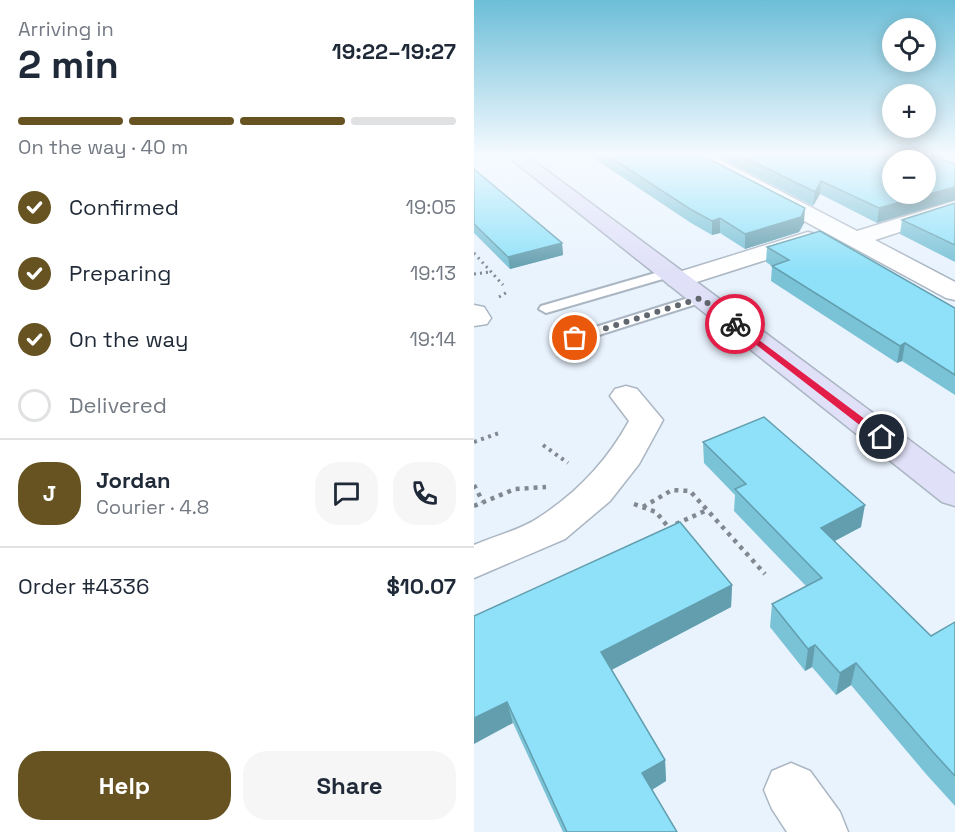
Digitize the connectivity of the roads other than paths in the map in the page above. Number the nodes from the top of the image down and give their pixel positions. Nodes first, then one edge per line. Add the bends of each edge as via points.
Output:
1 (566, 194) edge
2 (770, 194) edge
3 (955, 207) edge
4 (846, 235) junction
5 (674, 276) junction
6 (955, 292) edge
7 (701, 298) junction
8 (546, 309) dead end
9 (575, 338) dead end
10 (626, 396) dead end
11 (955, 493) edge
12 (474, 562) edge

1 - 5 street
2 - 4 street
3 - 4 street
4 - 5 street
4 - 6 street
5 - 7 street
5 - 8 lane
7 - 9 lane
7 - 11 street
10 - 12 street via 646,420 627,456 597,492 551,529

